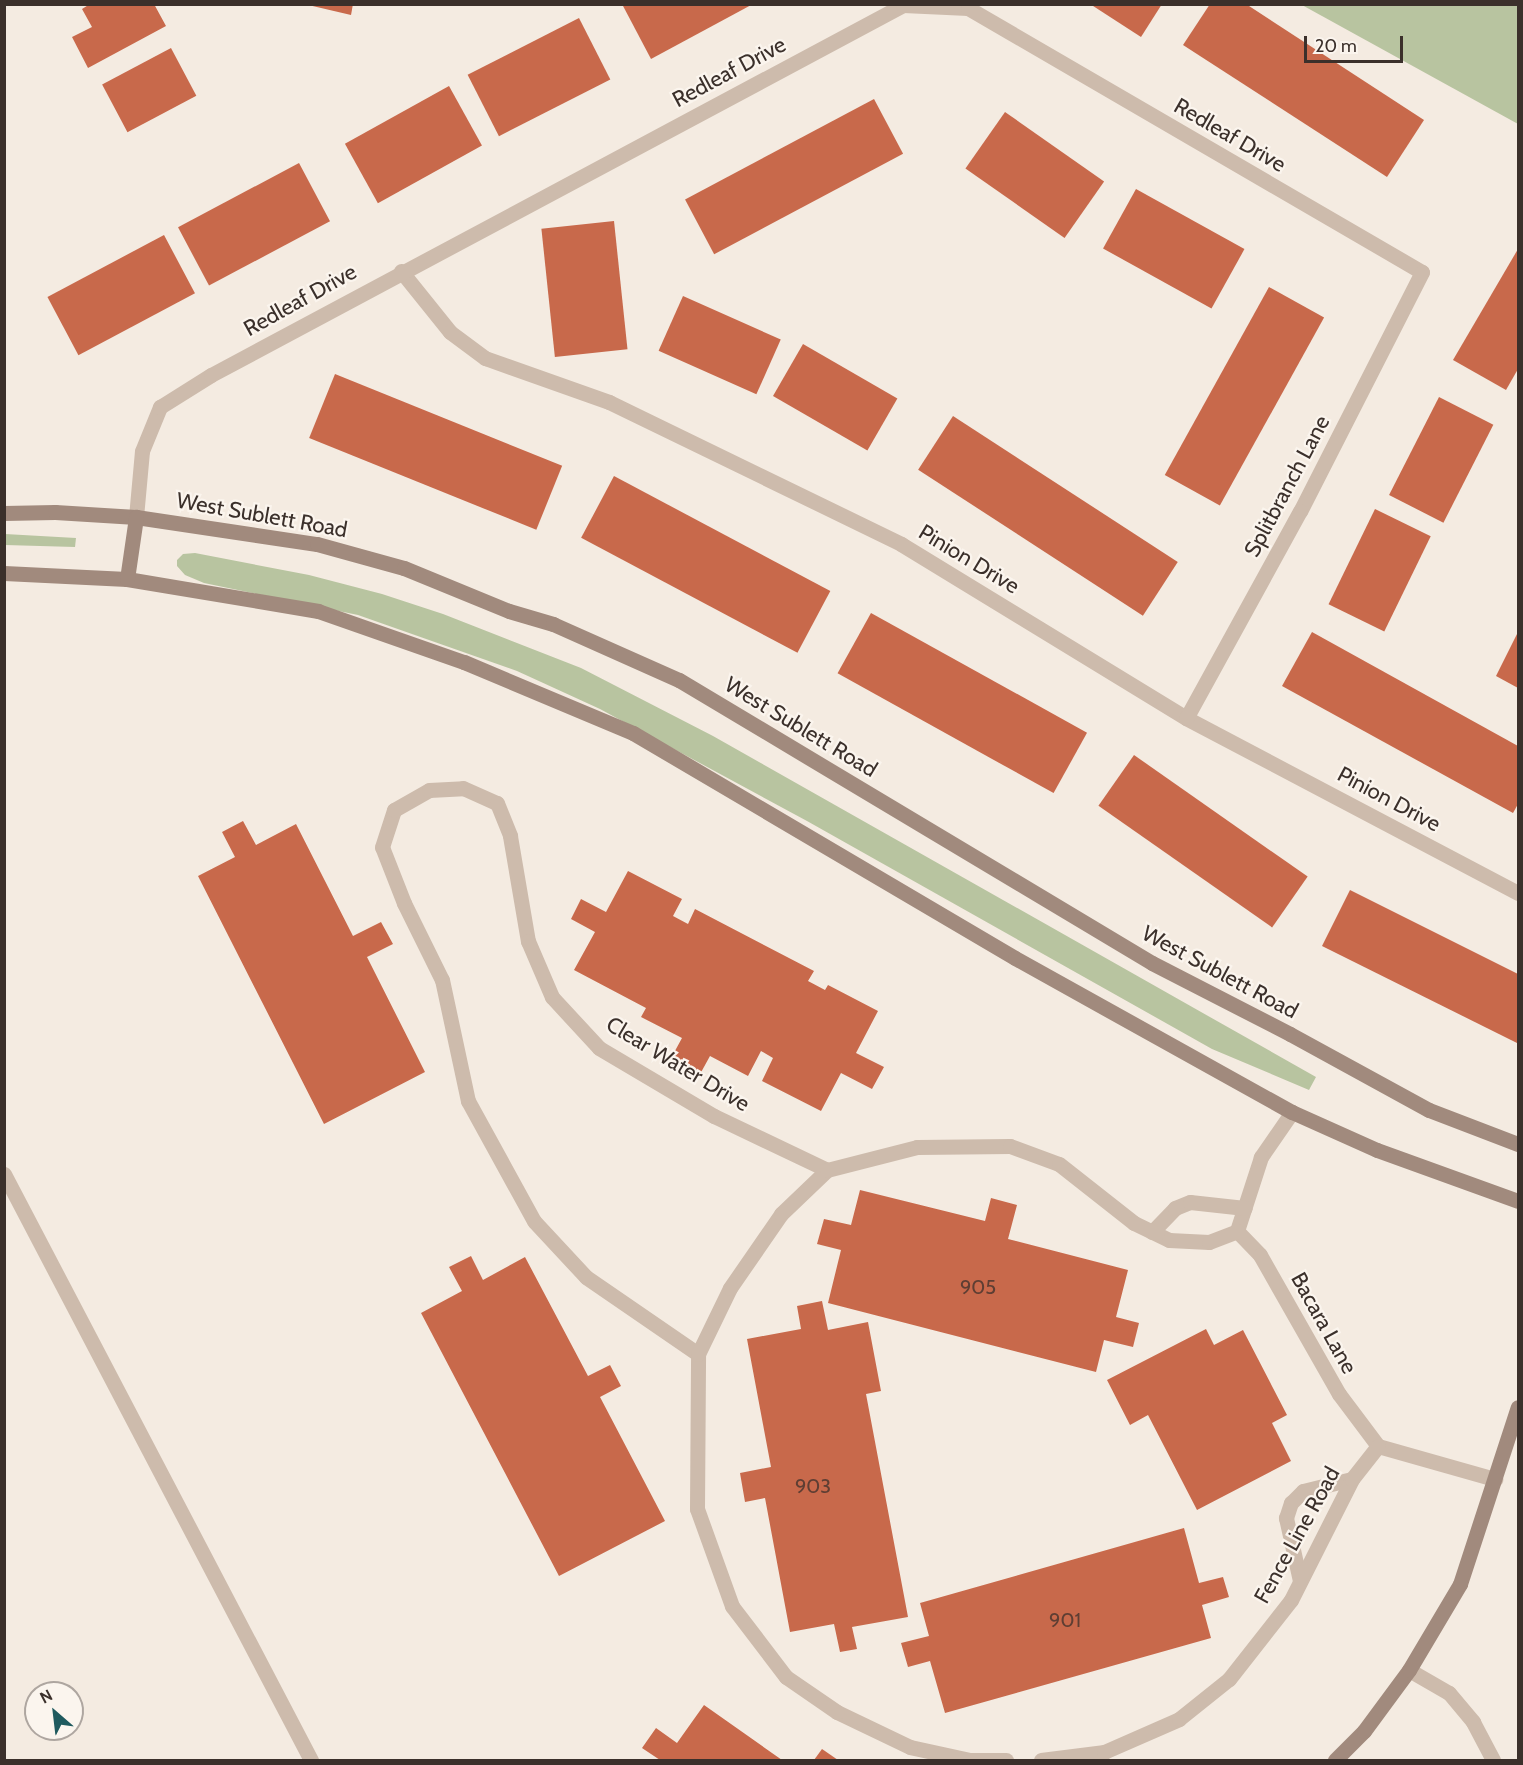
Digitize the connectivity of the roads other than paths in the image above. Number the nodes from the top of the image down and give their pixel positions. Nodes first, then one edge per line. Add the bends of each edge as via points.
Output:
1 (401, 272) junction
2 (1422, 272) joint
3 (4, 513) edge
4 (136, 517) junction
5 (4, 573) edge
6 (127, 579) junction
7 (1186, 718) junction
8 (1518, 892) edge
9 (1292, 1112) junction
10 (1518, 1144) edge
11 (827, 1170) junction
12 (4, 1174) edge
13 (1518, 1201) edge
14 (1245, 1208) junction
15 (1237, 1231) junction
16 (1152, 1232) junction
17 (698, 1354) junction
18 (1518, 1407) edge
19 (1515, 1428) edge
20 (1378, 1446) junction
21 (1352, 1479) junction
22 (1495, 1479) junction
23 (1300, 1581) junction
24 (1409, 1670) junction
25 (311, 1761) edge
26 (1006, 1761) edge
27 (1041, 1761) edge
28 (1335, 1761) edge
29 (1493, 1761) edge

1 - 2 street, Redleaf Drive via 903,5 968,8
1 - 4 street, Redleaf Drive via 160,407 142,451
1 - 7 street, Pinion Drive via 450,333 485,358 609,402 901,544
2 - 7 street, Splitbranch Lane via 1300,511
3 - 4 main road, West Sublett Road
4 - 6 main road
4 - 10 main road, West Sublett Road via 317,544 404,568 509,611 553,624 679,680 1152,963 1429,1110
5 - 6 main road
6 - 9 main road via 318,611 464,662 633,733 1015,958
7 - 8 street, Pinion Drive
9 - 13 main road via 1377,1150
9 - 14 street via 1261,1158
11 - 16 street via 917,1147 1010,1146 1059,1164 1134,1223
11 - 17 street via 775,1223 729,1288
11 - 17 street, Clear Water Drive via 714,1116 599,1048 560,1005 552,996 528,941 510,836 496,803 463,788 429,790 394,810 382,847 442,980 468,1101 528,1211 586,1277
12 - 25 street
14 - 15 street
14 - 16 street via 1190,1202 1175,1208
15 - 16 street via 1209,1242 1169,1240
15 - 20 street, Bacara Lane via 1260,1255 1339,1394
17 - 26 street via 696,1509 732,1606 786,1677 837,1712 910,1747 970,1760
18 - 19 main road
19 - 22 main road
20 - 21 street, Fence Line Road
20 - 22 street
21 - 23 street, Fence Line Road
21 - 23 street via 1303,1491 1291,1503 1286,1518
22 - 24 main road via 1460,1584
23 - 27 street, Fence Line Road via 1292,1600 1229,1679 1179,1719 1104,1752
24 - 28 main road via 1364,1731
24 - 29 street via 1449,1693 1473,1722

